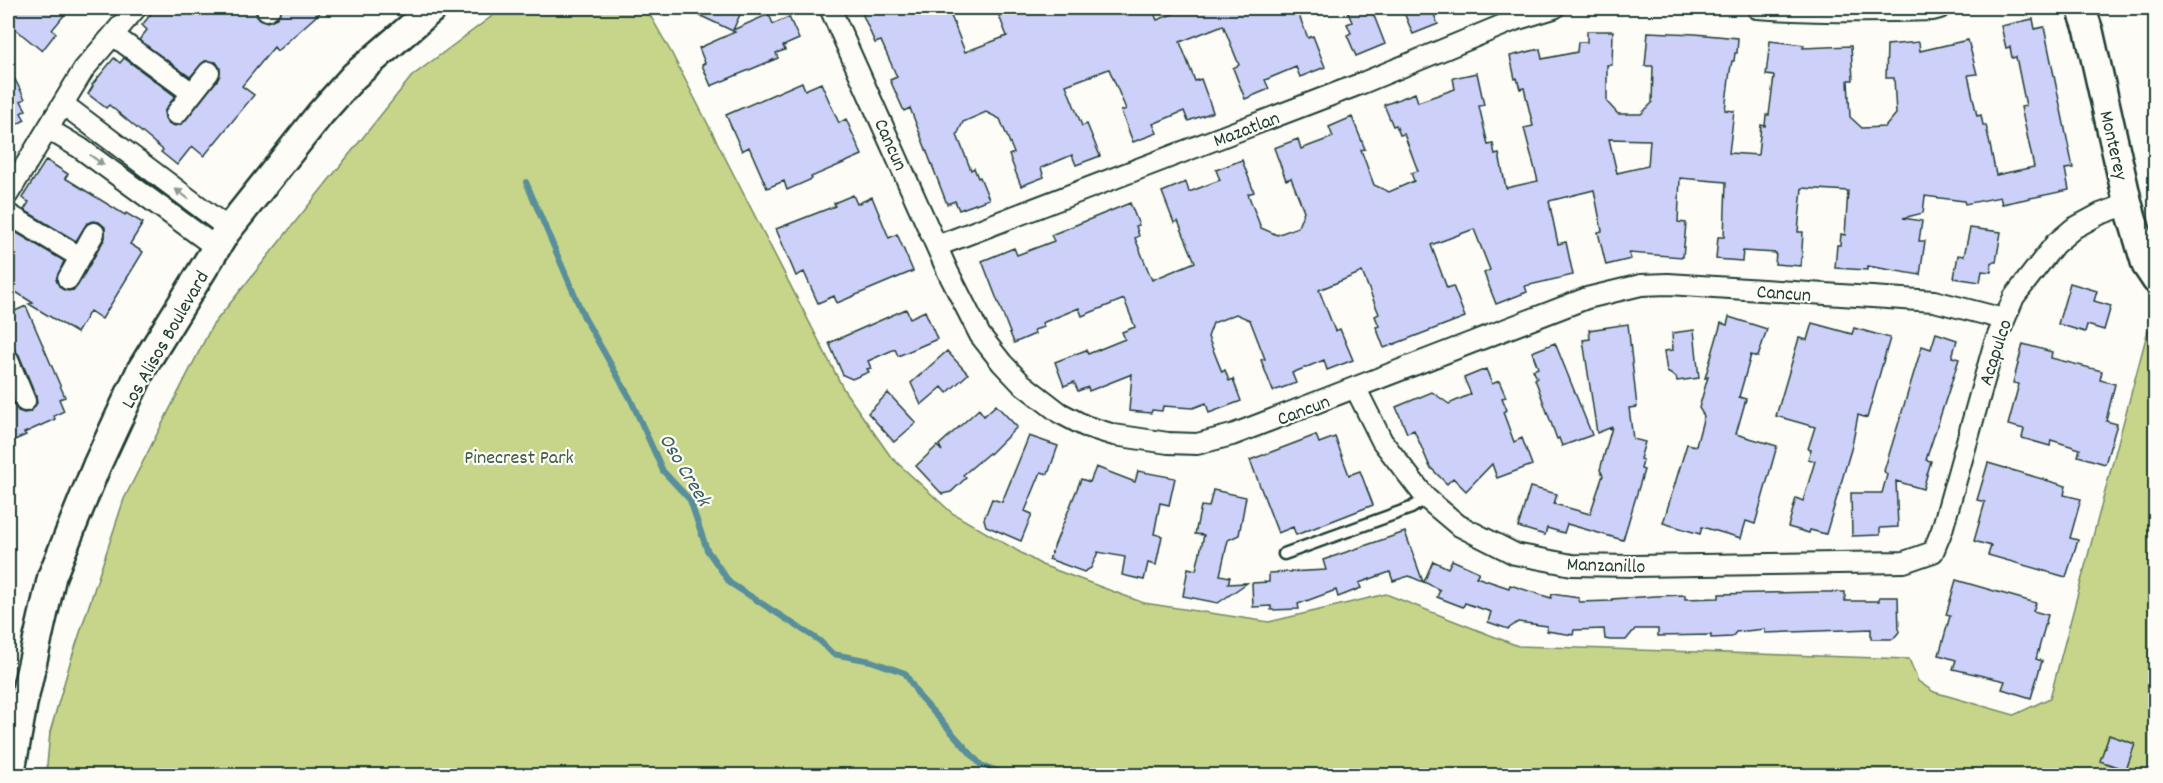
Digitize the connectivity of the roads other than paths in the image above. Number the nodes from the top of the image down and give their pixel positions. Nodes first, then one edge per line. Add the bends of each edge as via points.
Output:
1 (136, 8) edge
2 (433, 8) edge
3 (831, 8) edge
4 (1554, 8) edge
5 (1757, 8) edge
6 (1940, 8) edge
7 (2081, 8) edge
8 (113, 34) junction
9 (208, 72) dead end
10 (192, 93) junction
11 (63, 104) junction
12 (176, 114) dead end
13 (48, 129) junction
14 (8, 194) edge
15 (2128, 204) junction
16 (8, 214) edge
17 (94, 233) dead end
18 (223, 238) junction
19 (937, 246) junction
20 (80, 257) junction
21 (68, 279) dead end
22 (2156, 280) edge
23 (2004, 320) junction
24 (10, 370) edge
25 (1356, 389) junction
26 (25, 401) dead end
27 (1426, 498) junction
28 (1933, 552) joint
29 (1284, 554) dead end
30 (10, 776) edge

1 - 8 street
2 - 18 main road, Los Alisos Boulevard via 354,76
3 - 19 street, Cancun
4 - 19 street, Mazatlan
5 - 6 street via 1870,12
7 - 15 main road, Monterey
8 - 10 street
8 - 11 street via 84,69
9 - 10 street
10 - 12 street
11 - 13 street
18 -> 11 street
13 - 14 street
13 -> 18 street
15 - 22 main road, Monterey via 2146,265
15 - 23 street, Acapulco via 2074,228 2055,244 2014,297
16 - 20 street
17 - 20 street
18 - 30 main road, Los Alisos Boulevard via 141,370 52,576
19 - 25 street, Cancun via 980,335 1002,363 1060,413 1084,426 1114,435 1197,444
20 - 21 street
23 - 25 street, Cancun via 1934,301 1641,285 1587,298
23 - 28 street, Acapulco
24 - 26 street
25 - 27 street, Manzanillo via 1382,441
27 - 28 street, Manzanillo via 1458,525 1515,554 1572,565 1904,562
27 - 29 lane via 1411,508

